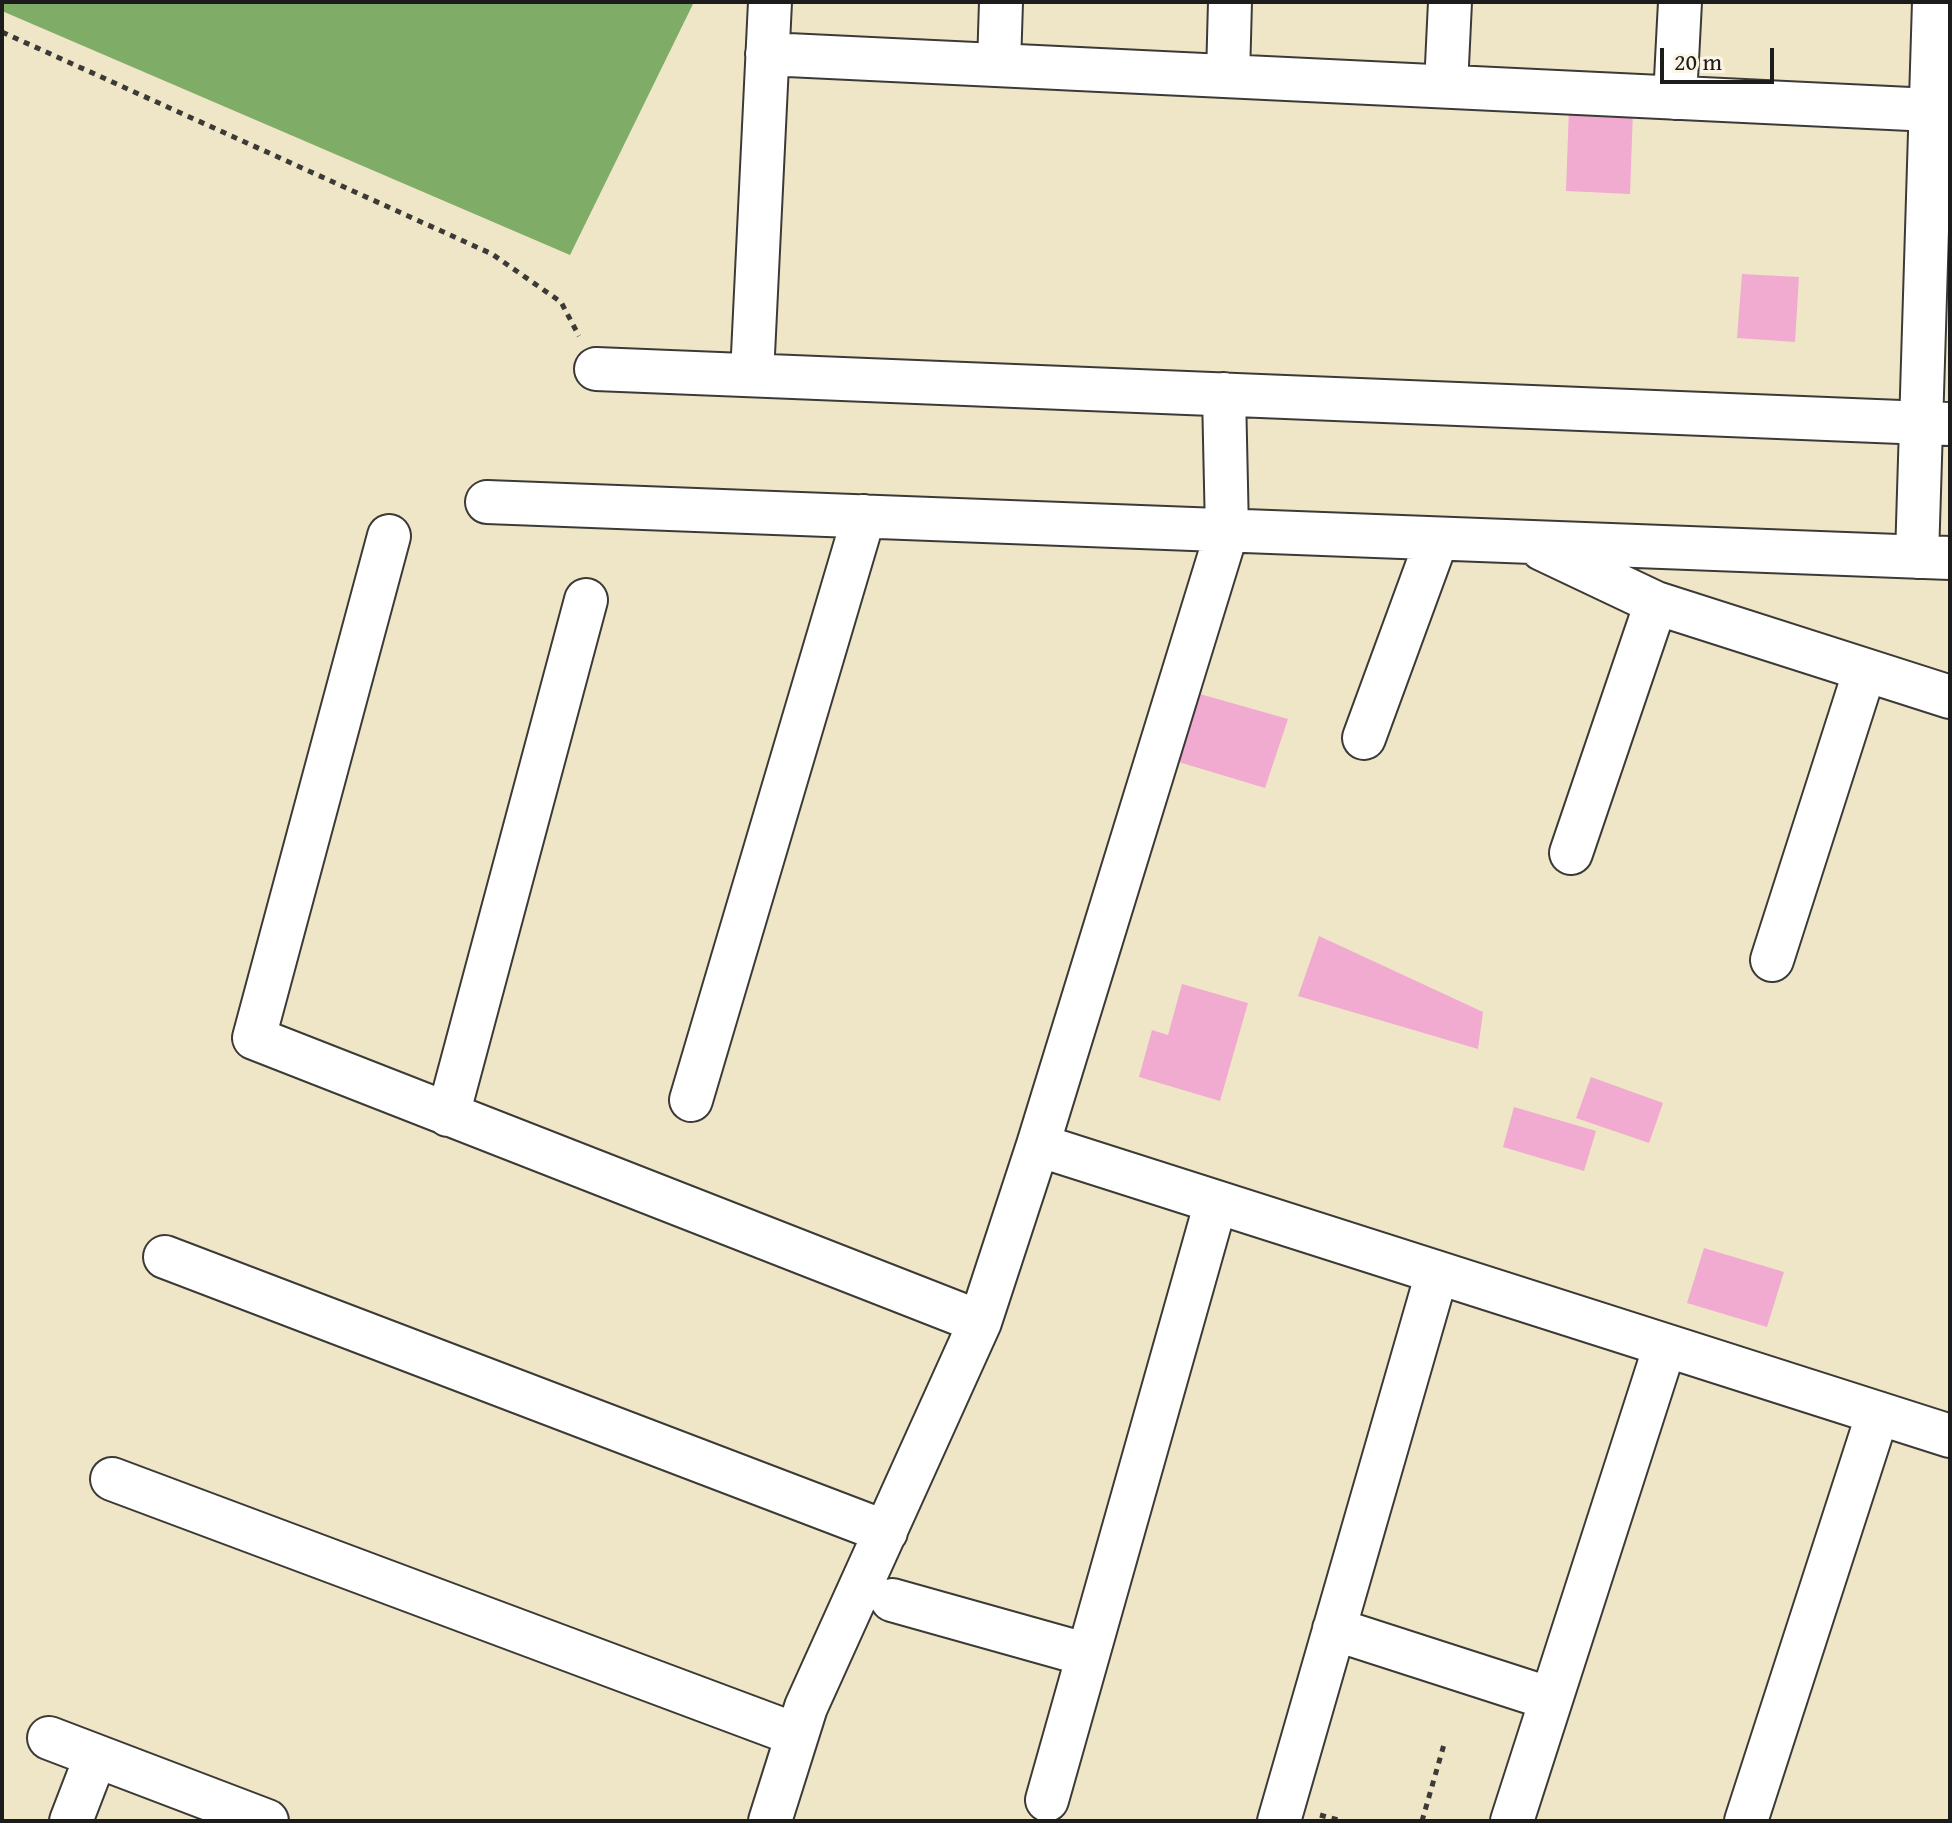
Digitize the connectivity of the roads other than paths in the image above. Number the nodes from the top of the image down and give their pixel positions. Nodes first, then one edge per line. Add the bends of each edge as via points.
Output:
1 (770, 2) edge
2 (1001, 2) edge
3 (1230, 2) edge
4 (1450, 2) edge
5 (1680, 2) edge
6 (1934, 2) edge
7 (767, 54) junction
8 (999, 65) junction
9 (1228, 76) junction
10 (1446, 86) junction
11 (1675, 98) junction
12 (1937, 100) edge
13 (596, 369) road end
14 (752, 375) junction
15 (1224, 394) junction
16 (1936, 423) edge
17 (487, 502) dead end
18 (864, 516) junction
19 (1227, 531) junction
20 (389, 536) dead end
21 (1437, 539) junction
22 (1526, 542) junction
23 (1934, 558) edge
24 (586, 600) dead end
25 (1656, 603) junction
26 (1865, 670) junction
27 (1950, 697) edge
28 (1364, 738) dead end
29 (1571, 853) dead end
30 (1772, 960) dead end
31 (691, 1100) dead end
32 (448, 1115) junction
33 (1038, 1145) junction
34 (1216, 1202) junction
35 (165, 1257) dead end
36 (1437, 1273) junction
37 (980, 1322) junction
38 (1665, 1346) junction
39 (1878, 1413) junction
40 (1950, 1436) edge
41 (112, 1479) dead end
42 (886, 1532) junction
43 (892, 1600) dead end
44 (1334, 1629) junction
45 (1088, 1655) junction
46 (1551, 1699) junction
47 (797, 1735) junction
48 (49, 1738) dead end
49 (96, 1756) junction
50 (1047, 1800) dead end
51 (71, 1821) edge
52 (267, 1821) edge
53 (770, 1821) edge
54 (1279, 1821) edge
55 (1512, 1821) edge
56 (1746, 1821) edge

1 - 7 street
2 - 8 street
3 - 9 street
4 - 10 street
5 - 11 street
6 - 12 street
7 - 8 street
7 - 14 street
8 - 9 street
9 - 10 street
10 - 11 street
11 - 12 street
12 - 16 street
13 - 14 street
14 - 15 street
15 - 16 street
15 - 19 street
16 - 23 street
17 - 18 street
18 - 19 street
18 - 31 street
19 - 21 street
19 - 33 street
20 - 32 street via 254,1038
21 - 22 street
21 - 28 street
22 - 23 street
22 - 25 street
24 - 32 street
25 - 26 street
25 - 29 street
26 - 27 street
26 - 30 street
32 - 37 street
33 - 34 street
33 - 37 street
34 - 36 street
34 - 45 street
35 - 42 street
36 - 38 street
36 - 44 street
37 - 42 street
38 - 39 street
38 - 46 street
39 - 40 street
39 - 56 street
41 - 47 street
42 - 47 street
43 - 45 street
44 - 46 street
44 - 54 street
45 - 50 street
46 - 55 street
47 - 53 street
48 - 49 street
49 - 51 street
49 - 52 street

